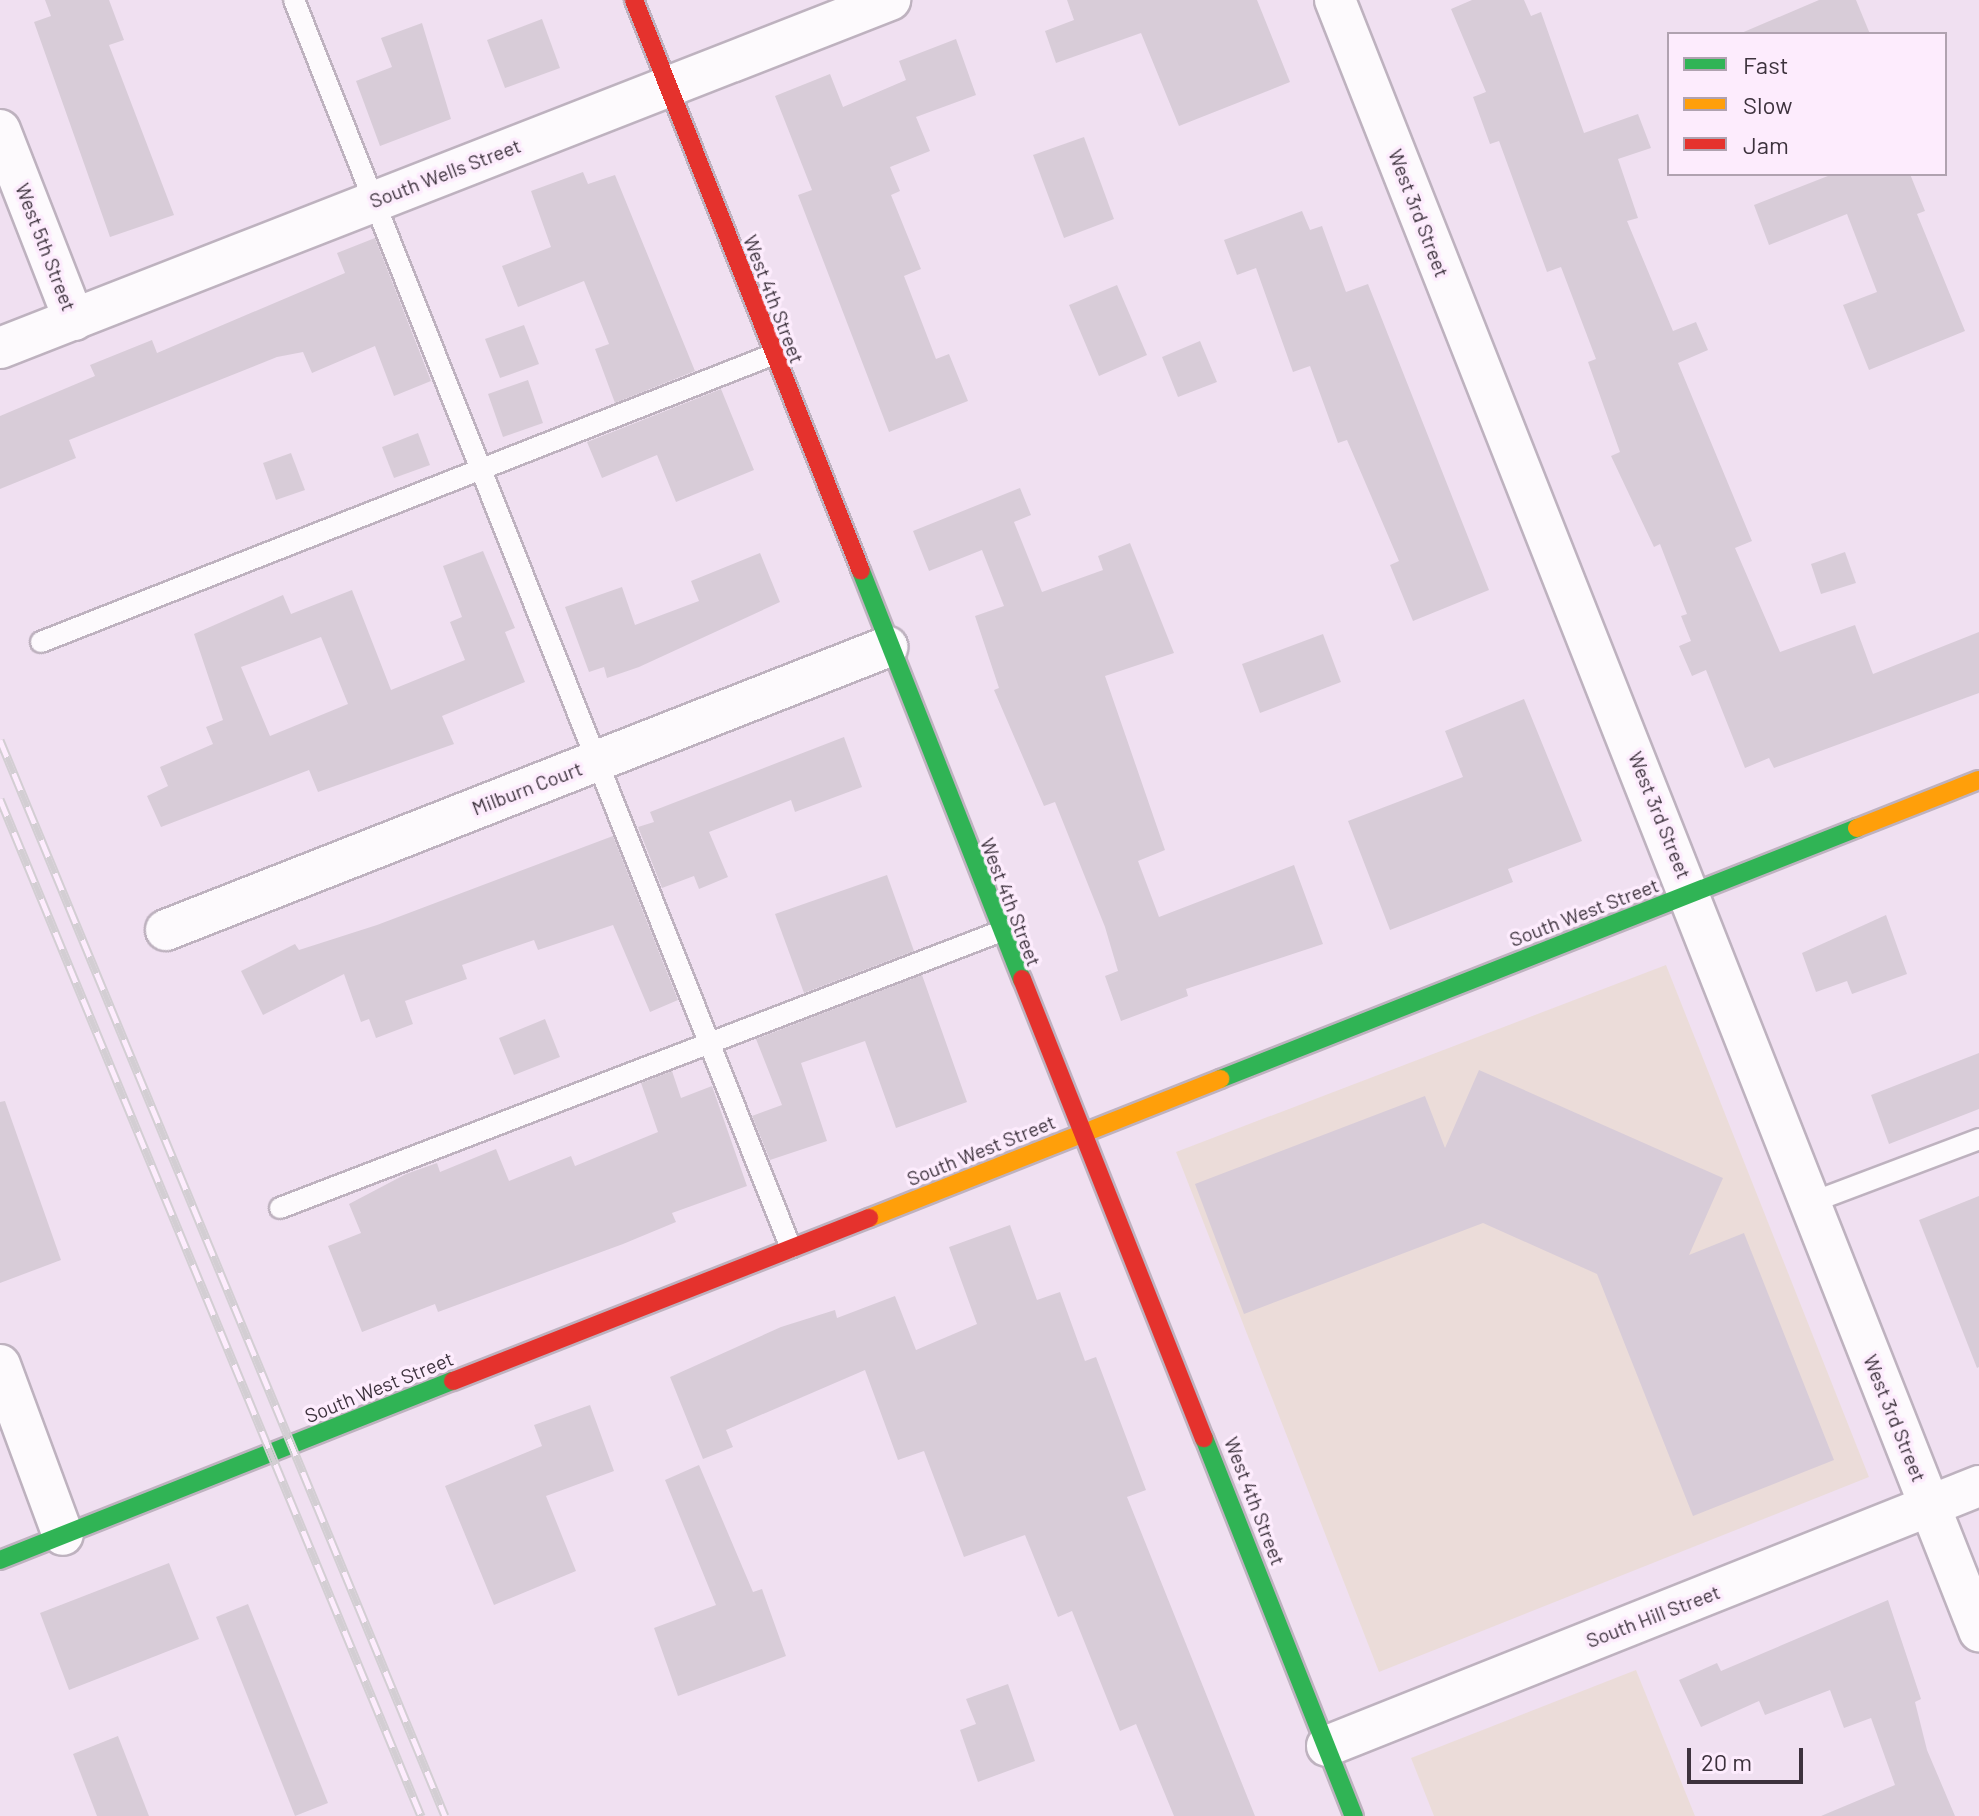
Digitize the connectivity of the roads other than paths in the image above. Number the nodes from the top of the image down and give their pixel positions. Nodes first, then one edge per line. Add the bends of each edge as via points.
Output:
1 (294, 0) edge
2 (634, 0) edge
3 (890, 0) edge
4 (1335, 0) edge
5 (668, 89) junction
6 (0, 130) edge
7 (377, 199) junction
8 (74, 320) junction
9 (0, 348) edge
10 (772, 355) junction
11 (477, 471) junction
12 (41, 642) dead end
13 (887, 647) junction
14 (596, 761) junction
15 (1979, 780) edge
16 (1692, 893) junction
17 (166, 930) dead end
18 (999, 932) junction
19 (710, 1044) junction
20 (1088, 1131) junction
21 (1979, 1139) edge
22 (1810, 1203) junction
23 (280, 1208) dead end
24 (791, 1248) junction
25 (0, 1365) edge
26 (1979, 1486) edge
27 (1930, 1506) junction
28 (63, 1535) junction
29 (0, 1560) edge
30 (1979, 1631) edge
31 (1327, 1746) junction
32 (1354, 1816) edge

1 - 7 lane
2 - 5 street, West 4th Street
3 - 5 street, South Wells Street
4 - 16 street, West 3rd Street
5 - 7 street, South Wells Street
5 - 10 street, West 4th Street
6 - 8 street, West 5th Street
7 - 8 street, South Wells Street
7 - 11 lane
8 - 9 street, South Wells Street
10 - 11 lane
10 - 13 street, West 4th Street
11 - 12 lane
11 - 14 lane
13 - 14 street, Milburn Court
13 - 18 street, West 4th Street
14 - 17 street, Milburn Court
14 - 19 lane
15 - 16 street, South West Street
16 - 20 street, South West Street
16 - 22 street, West 3rd Street
18 - 19 lane
18 - 20 street, West 4th Street via 1061,1091
19 - 23 lane
19 - 24 lane
20 - 24 street, South West Street
20 - 31 street, West 4th Street
21 - 22 lane
22 - 27 street, West 3rd Street
24 - 28 street, South West Street
25 - 28 street
26 - 27 street, South Hill Street
27 - 30 street, West 3rd Street
27 - 31 street, South Hill Street
28 - 29 street, South West Street
31 - 32 street, West 4th Street

